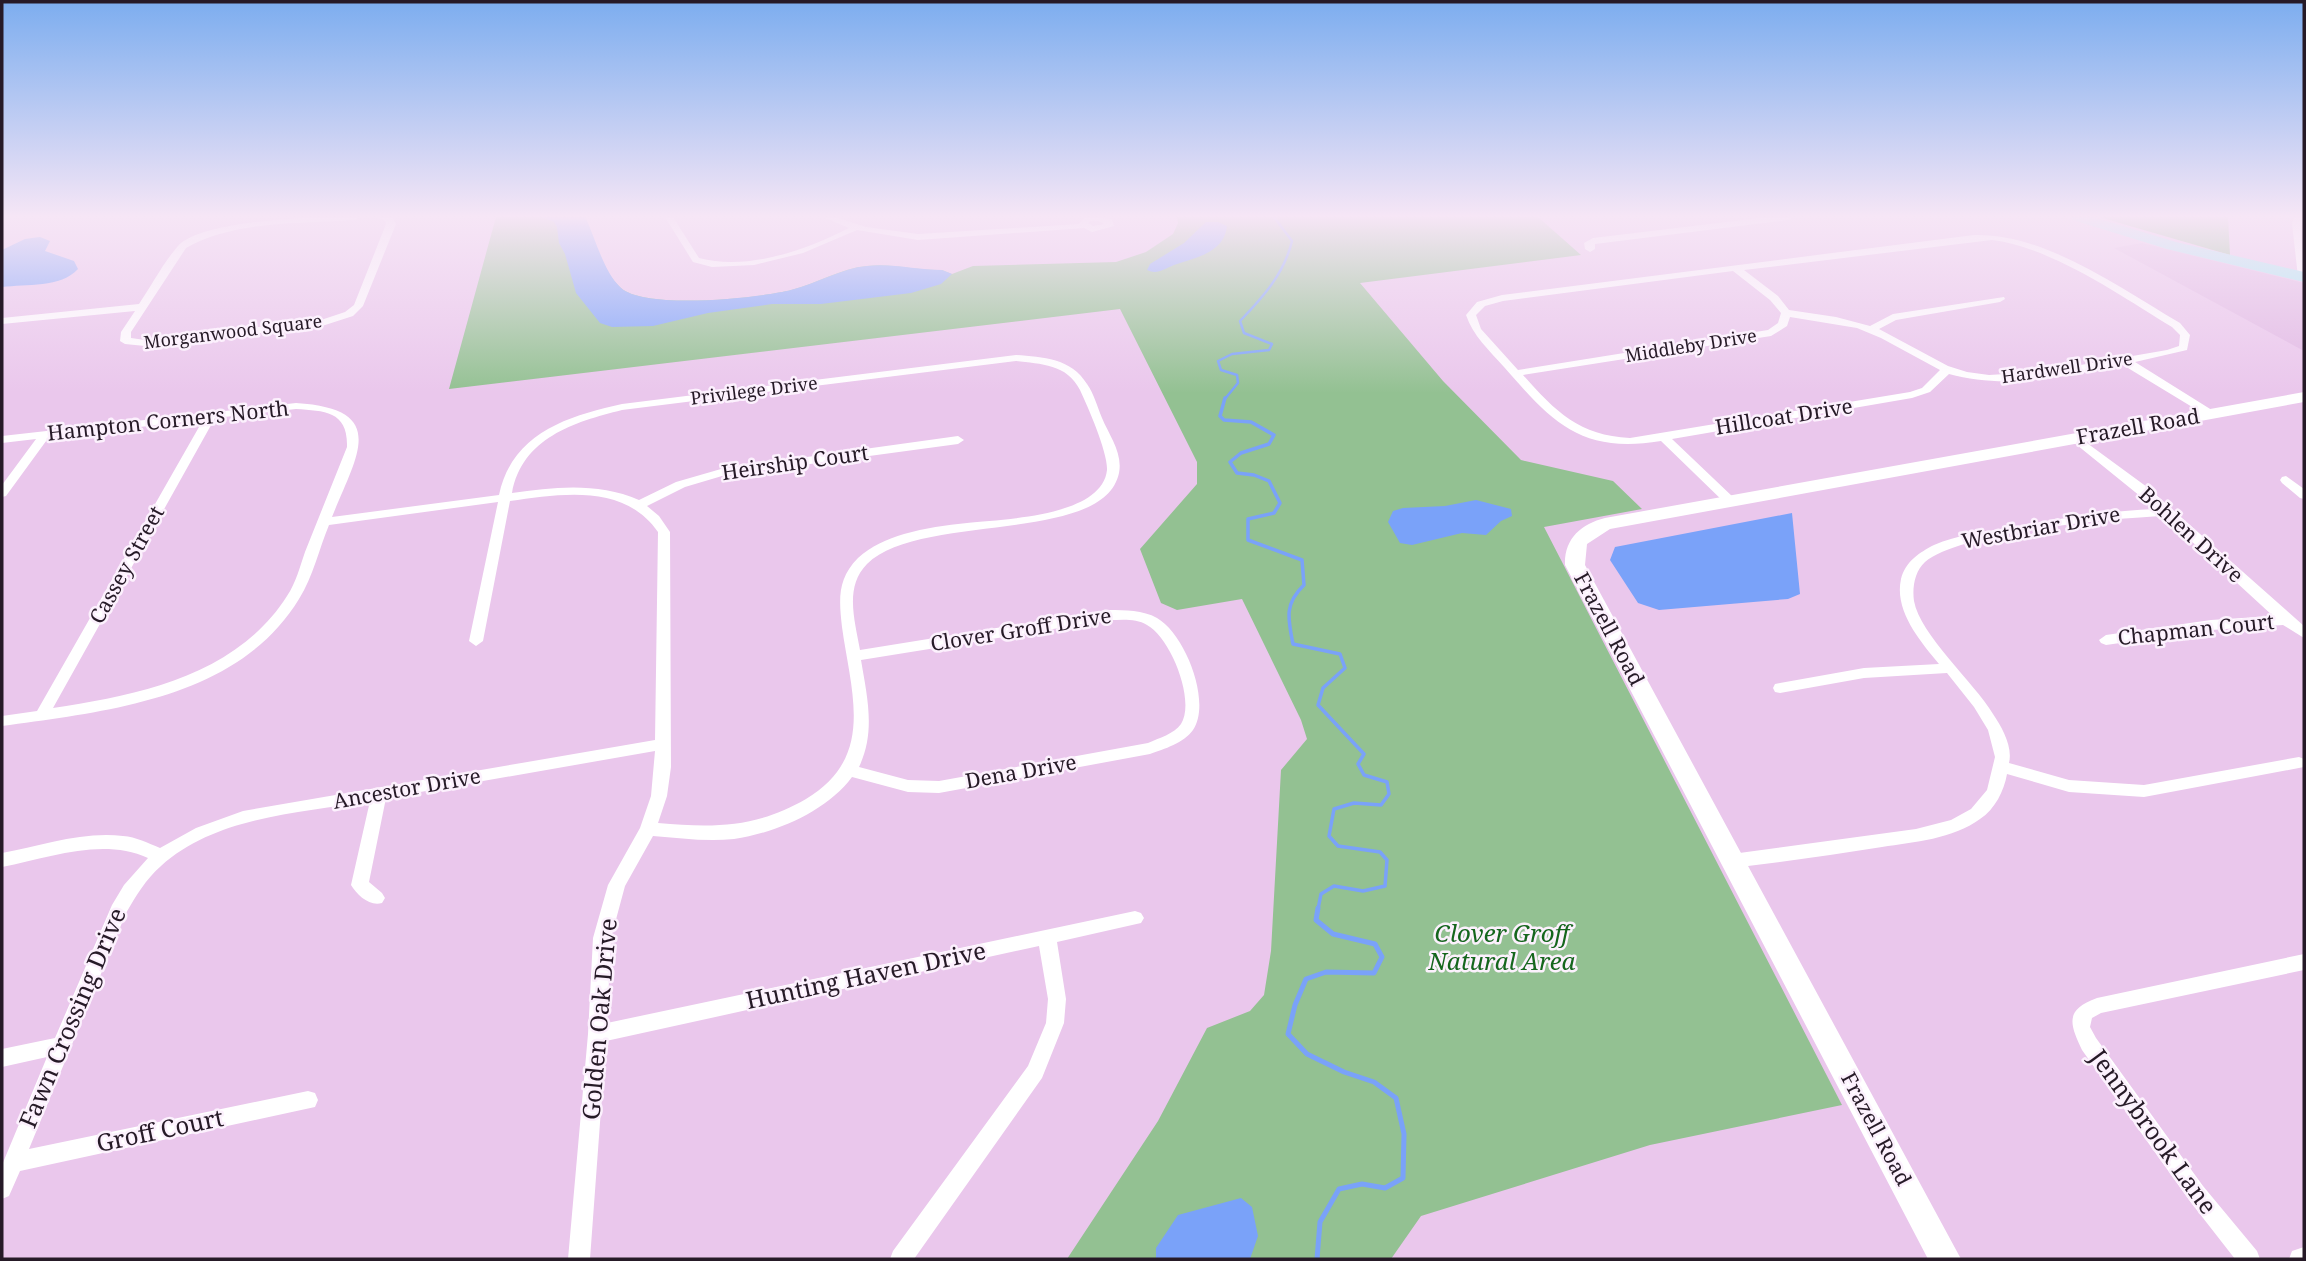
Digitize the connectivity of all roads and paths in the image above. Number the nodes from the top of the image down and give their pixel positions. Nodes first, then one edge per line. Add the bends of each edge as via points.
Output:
1 (163, 276) edge
2 (370, 276) edge
3 (1674, 276) edge
4 (1745, 276) edge
5 (2090, 276) edge
6 (2000, 299) dead end
7 (143, 307) junction
8 (1786, 313) junction
9 (2, 321) edge
10 (1871, 330) junction
11 (2123, 360) junction
12 (1947, 370) junction
13 (1517, 373) junction
14 (2304, 397) edge
15 (212, 414) junction
16 (2211, 414) junction
17 (45, 434) junction
18 (1664, 437) junction
19 (2, 439) edge
20 (2076, 439) junction
21 (958, 440) dead end
22 (2286, 480) dead end
23 (2, 493) edge
24 (2304, 495) edge
25 (504, 496) junction
26 (1730, 501) junction
27 (639, 505) junction
28 (2166, 512) junction
29 (324, 522) junction
30 (2286, 620) junction
31 (2304, 633) edge
32 (2106, 640) dead end
33 (476, 641) dead end
34 (854, 656) junction
35 (1951, 668) junction
36 (1780, 688) dead end
37 (42, 715) junction
38 (2, 721) edge
39 (1187, 727) joint
40 (663, 744) junction
41 (2299, 763) dead end
42 (2003, 767) junction
43 (849, 770) junction
44 (379, 795) junction
45 (648, 829) junction
46 (159, 855) junction
47 (2, 860) edge
48 (1732, 861) junction
49 (376, 898) dead end
50 (1135, 918) dead end
51 (1047, 938) junction
52 (2304, 962) edge
53 (597, 1034) junction
54 (60, 1046) junction
55 (2, 1058) edge
56 (308, 1100) dead end
57 (13, 1162) junction
58 (2, 1189) edge
59 (579, 1259) edge
60 (901, 1259) edge
61 (1945, 1259) edge
62 (2249, 1259) edge

1 - 7 street, Morganwood Square
2 - 7 street, Morganwood Square via 358,306 338,320 129,343 124,337
3 - 13 street, Hillcoat Drive via 1480,304 1471,315 1476,330
4 - 8 street, Middleby Drive
5 - 11 street, Hardwell Drive via 2186,335 2183,348
6 - 10 street via 1893,317
7 - 9 street
8 - 10 street, Hardwell Drive
8 - 13 street, Middleby Drive via 1783,324 1756,336
10 - 12 street, Hardwell Drive
11 - 12 street, Hardwell Drive via 2001,379
11 - 16 street
12 - 18 street, Hillcoat Drive via 1926,390 1912,395
13 - 18 street, Hillcoat Drive via 1567,424 1588,434 1612,440
14 - 16 street, Frazell Road
15 - 17 street, Hampton Corners North
15 - 29 street, Hampton Corners North via 320,408 339,413 350,422 354,447
15 - 37 street, Cassey Street
16 - 20 street, Frazell Road
17 - 19 street, Hampton Corners North
17 - 23 street
18 - 26 street
20 - 26 street, Frazell Road
20 - 28 street, Bohlen Drive
21 - 27 street, Heirship Court via 732,470 691,479
22 - 24 street
25 - 27 street via 590,491 617,495
25 - 29 street
25 - 33 street, Privilege Drive
25 - 34 street, Privilege Drive via 521,454 552,429 586,415 1000,360 1044,361 1069,370 1083,384 1113,460 1112,480 1097,498 1068,512 911,535 867,555 854,569 845,597
26 - 48 street, Frazell Road via 1605,524 1590,530 1573,551 1575,565
27 - 40 street, Golden Oak Drive via 664,532 666,548
28 - 30 street, Bohlen Drive
28 - 35 street, Westbriar Drive via 2095,515 1962,540 1925,555 1907,580 1909,608
29 - 37 street via 294,597 276,623 220,666 149,695
30 - 31 street, Bohlen Drive
30 - 32 street, Chapman Court
34 - 39 street, Clover Groff Drive via 1109,615 1145,617 1159,625 1171,642 1192,690 1195,709
34 - 43 street via 862,735
35 - 36 street via 1864,673
35 - 42 street, Westbriar Drive via 1989,716
37 - 38 street
39 - 43 street, Dena Drive via 1150,748 939,787 908,786
40 - 44 street, Ancestor Drive
40 - 45 street, Golden Oak Drive via 659,796
41 - 42 street via 2144,791 2070,786
42 - 48 street via 1990,800 1968,819 1937,830
43 - 45 street via 800,810 767,824 734,832
44 - 46 street, Ancestor Drive via 243,817 200,832
44 - 49 street via 360,885
45 - 53 street, Golden Oak Drive via 617,885 607,914
46 - 47 street via 122,842
46 - 54 street, Fawn Crossing Drive via 133,882 118,910
48 - 61 street, Frazell Road
50 - 51 street, Hunting Haven Drive
51 - 53 street, Hunting Haven Drive
51 - 60 street via 1057,999 1055,1023 1035,1072
52 - 62 street, Jennybrook Lane via 2097,1006 2084,1013 2081,1027 2180,1172
53 - 59 street, Golden Oak Drive
54 - 55 street
54 - 57 street, Fawn Crossing Drive
56 - 57 street, Groff Court
57 - 58 street, Fawn Crossing Drive

